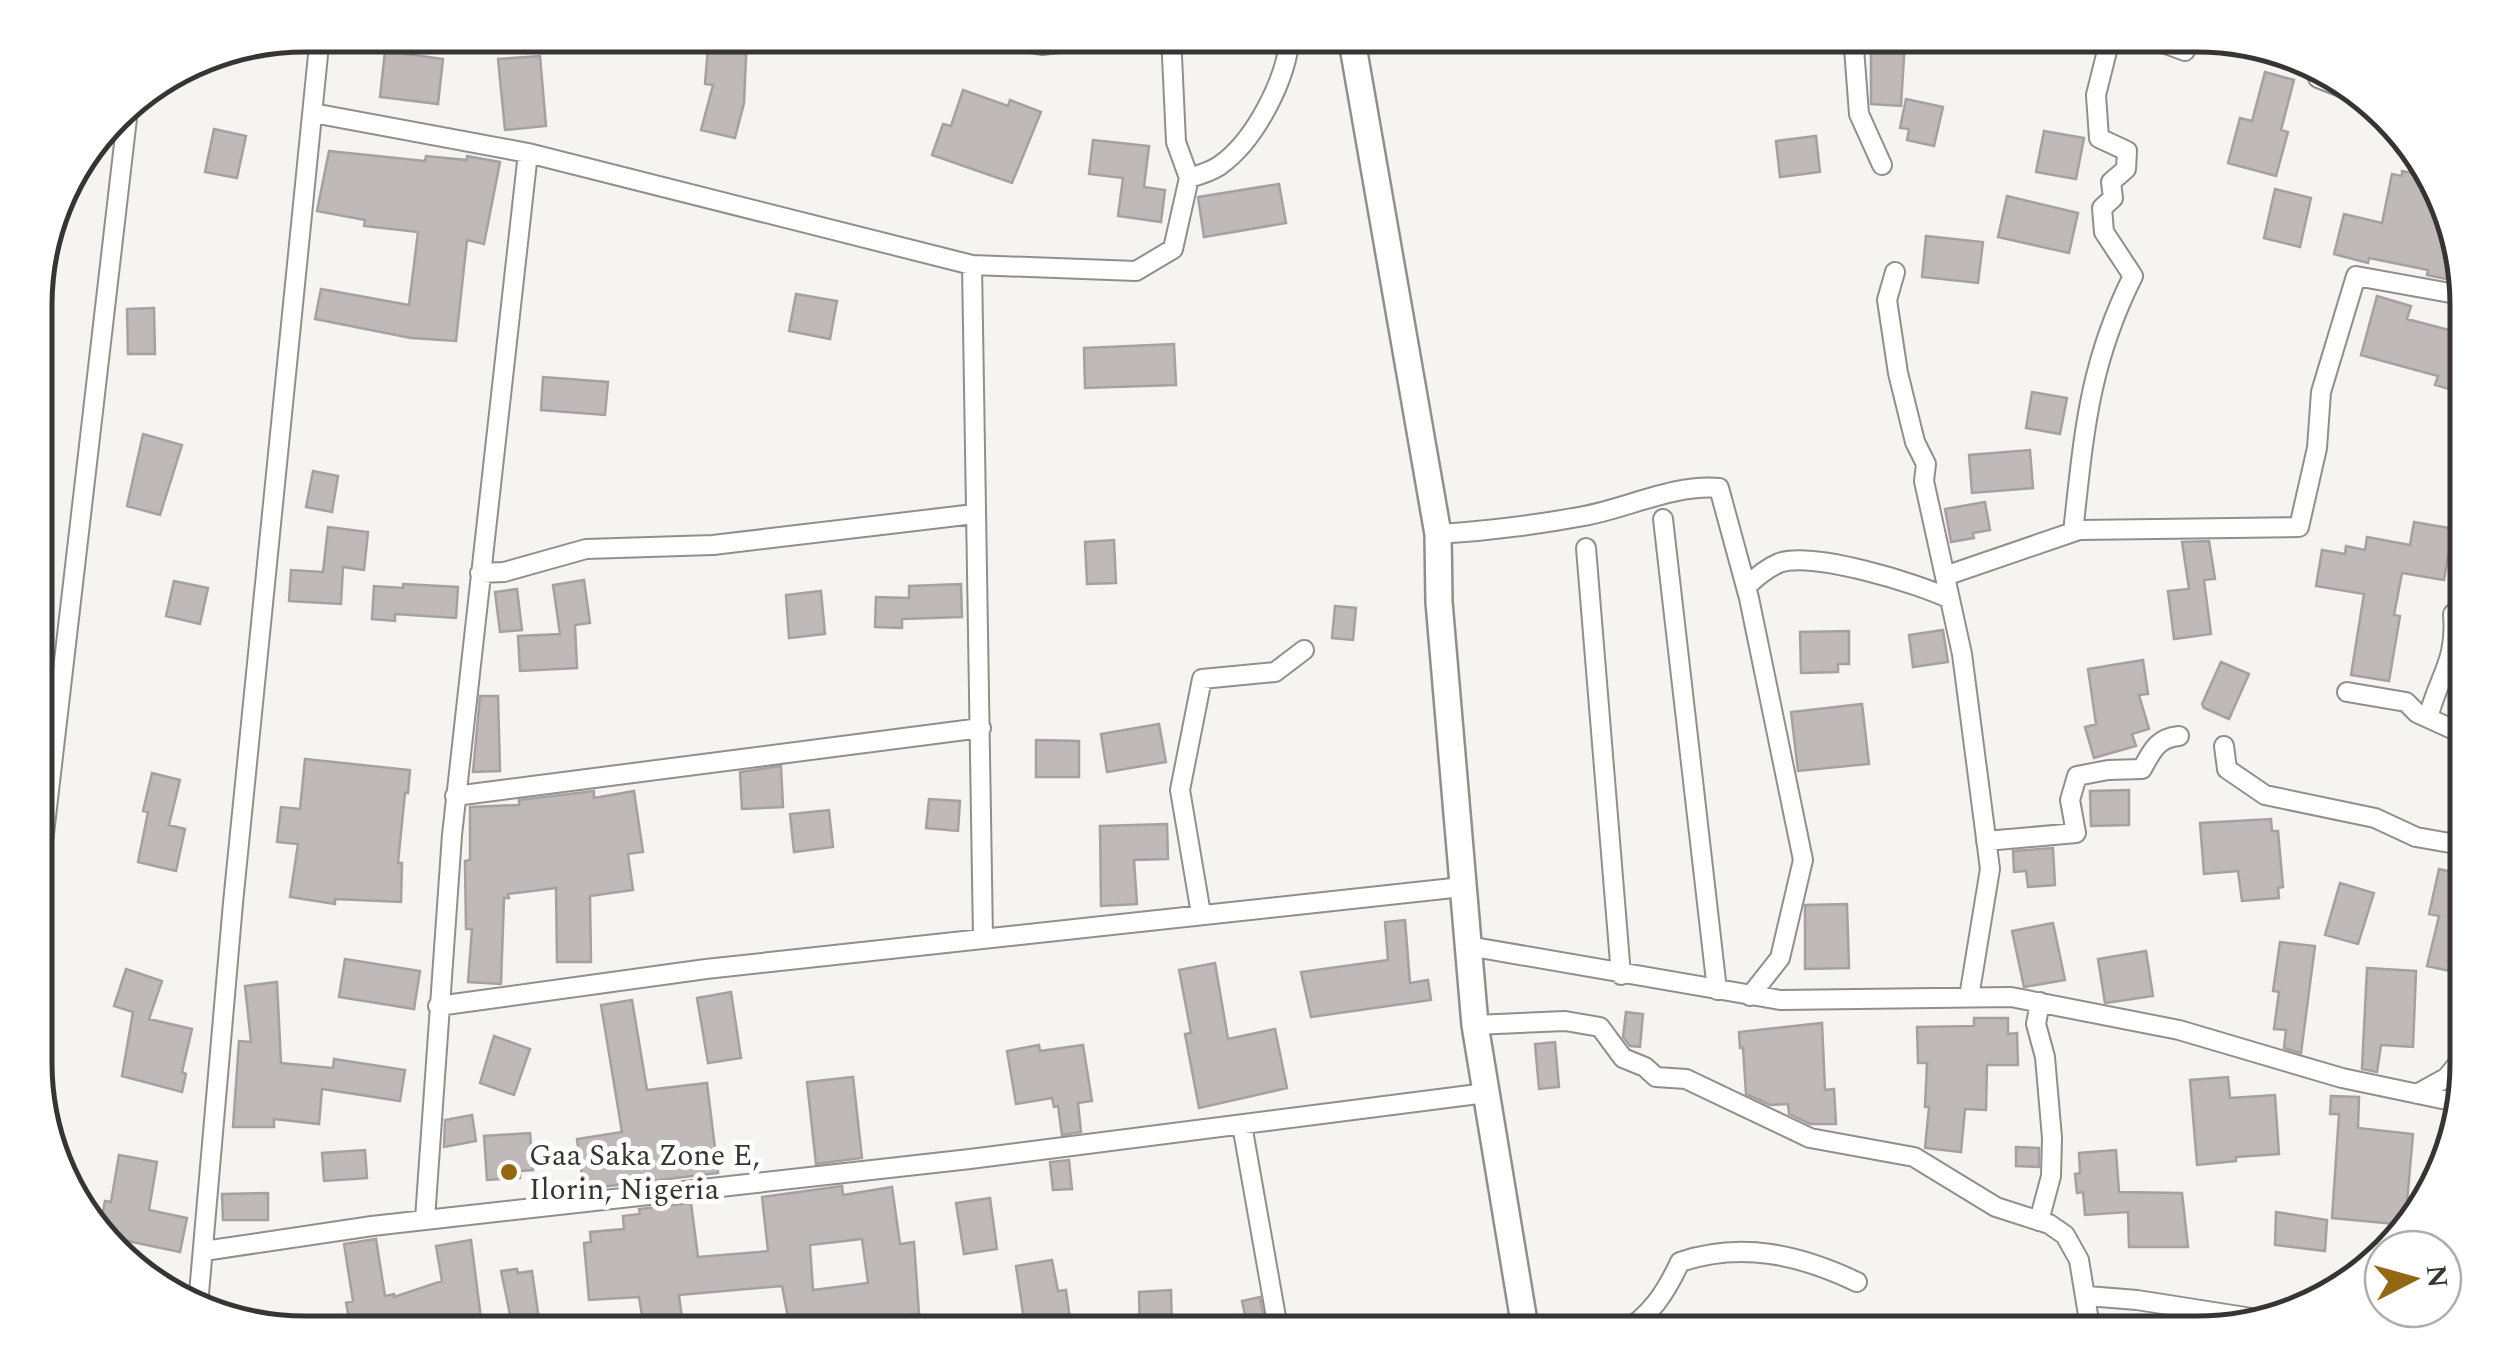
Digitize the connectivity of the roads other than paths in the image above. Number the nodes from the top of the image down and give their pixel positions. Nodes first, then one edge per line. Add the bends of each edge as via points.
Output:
1 (1287, 52) edge
2 (1354, 52) edge
3 (1854, 52) edge
4 (2107, 52) edge
5 (318, 53) edge
6 (1172, 53) edge
7 (313, 112) junction
8 (126, 128) edge
9 (528, 153) junction
10 (1882, 165) dead end
11 (1189, 178) junction
12 (972, 265) junction
13 (1896, 272) dead end
14 (2449, 293) edge
15 (974, 514) junction
16 (1663, 519) dead end
17 (2073, 532) junction
18 (1438, 534) junction
19 (1586, 548) dead end
20 (480, 573) junction
21 (1945, 576) junction
22 (1746, 586) junction
23 (1950, 599) junction
24 (1304, 650) dead end
25 (2450, 662) edge
26 (2347, 692) dead end
27 (2428, 718) junction
28 (981, 728) junction
29 (2450, 728) edge
30 (2179, 736) dead end
31 (2224, 746) dead end
32 (52, 761) edge
33 (456, 796) junction
34 (1986, 842) junction
35 (2450, 843) edge
36 (1462, 887) junction
37 (1201, 914) junction
38 (984, 938) junction
39 (1468, 946) junction
40 (1621, 975) junction
41 (1717, 990) junction
42 (1750, 996) junction
43 (1968, 997) junction
44 (2040, 1002) junction
45 (438, 1006) junction
46 (1475, 1024) junction
47 (2449, 1074) edge
48 (1486, 1093) junction
49 (2417, 1094) junction
50 (2447, 1100) edge
51 (1242, 1125) junction
52 (424, 1219) junction
53 (2039, 1221) junction
54 (204, 1251) junction
55 (1858, 1282) dead end
56 (199, 1293) edge
57 (2087, 1296) junction
58 (2228, 1314) edge
59 (1277, 1316) edge
60 (1523, 1316) edge
61 (1647, 1316) edge
62 (2089, 1316) edge

1 - 11 street via 1269,104 1241,148 1215,169
2 - 18 street
3 - 10 street via 1859,114
4 - 17 street via 2096,95 2099,138 2127,151 2126,169 2112,182 2113,198 2102,208 2104,232 2133,276 2110,322 2090,390
5 - 7 street
6 - 11 street via 1176,142
7 - 9 street
7 - 54 street
8 - 32 street
9 - 12 street
9 - 20 street
11 - 12 street via 1173,250 1136,271
12 - 15 street
13 - 21 street via 1886,300
14 - 17 street via 2356,276 2321,392 2299,527
15 - 20 street via 713,546 586,550
15 - 28 street
16 - 41 street
17 - 21 street
18 - 22 street via 1583,516 1694,486 1719,488
18 - 36 street
19 - 40 street
20 - 33 street
21 - 23 street
22 - 23 street via 1781,562 1839,564
22 - 42 street via 1803,860 1780,958
23 - 34 street
24 - 37 street via 1275,672 1202,680 1180,790
25 - 27 street
26 - 27 street via 2406,702
27 - 29 street
28 - 33 street
28 - 38 street
30 - 34 street via 2154,746 2142,770 2077,776 2070,800 2076,834
31 - 35 street via 2227,769 2265,795 2375,818 2416,837
33 - 45 street
34 - 43 street via 1990,869
36 - 37 street
36 - 39 street
37 - 38 street
38 - 45 street
39 - 40 street
39 - 46 street
40 - 41 street
41 - 42 street
42 - 43 street
43 - 44 street
44 - 49 street via 2179,1030
44 - 53 street via 2036,1024 2052,1138
45 - 52 street
46 - 48 street
46 - 53 street via 1565,1021 1600,1027 1623,1058 1656,1077 1686,1080 1810,1138 1914,1157 1996,1207
47 - 49 street
48 - 51 street
48 - 60 street
49 - 50 street
51 - 52 street
51 - 59 street
52 - 54 street
53 - 57 street via 2074,1248
54 - 56 street
55 - 61 street via 1785,1254 1701,1255 1680,1262
57 - 58 street
57 - 62 street

